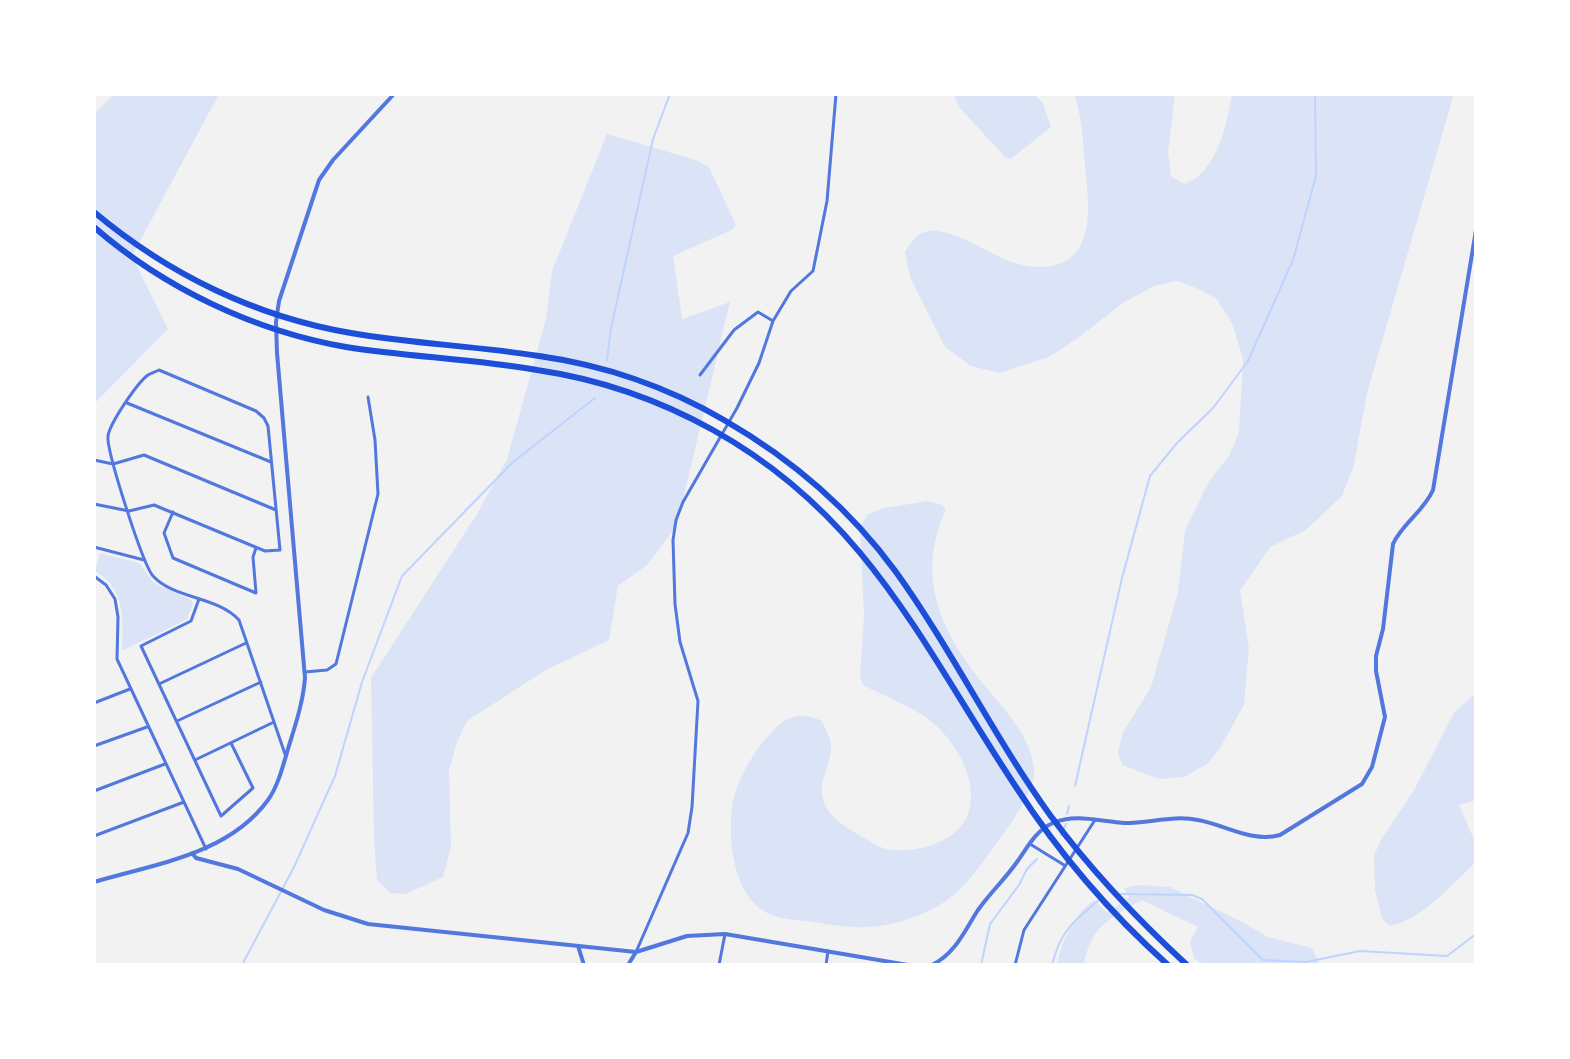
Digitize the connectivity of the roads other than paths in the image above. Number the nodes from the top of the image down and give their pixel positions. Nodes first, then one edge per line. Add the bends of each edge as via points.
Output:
1 (394, 94) edge
2 (836, 94) edge
3 (94, 212) edge
4 (94, 227) edge
5 (1476, 230) edge
6 (773, 321) junction
7 (700, 375) dead end
8 (368, 397) dead end
9 (127, 403) junction
10 (94, 460) edge
11 (271, 462) junction
12 (113, 464) junction
13 (94, 504) edge
14 (276, 510) junction
15 (129, 511) junction
16 (173, 512) junction
17 (94, 547) edge
18 (256, 547) junction
19 (144, 560) junction
20 (94, 576) edge
21 (199, 599) junction
22 (247, 642) junction
23 (305, 672) junction
24 (261, 682) junction
25 (159, 684) junction
26 (130, 689) junction
27 (94, 702) edge
28 (177, 721) junction
29 (274, 722) junction
30 (148, 726) junction
31 (231, 743) junction
32 (94, 746) edge
33 (286, 756) junction
34 (195, 760) junction
35 (166, 764) junction
36 (94, 791) edge
37 (184, 802) junction
38 (1095, 820) junction
39 (94, 836) edge
40 (1030, 844) junction
41 (206, 849) junction
42 (192, 853) junction
43 (1065, 866) junction
44 (94, 882) edge
45 (725, 934) junction
46 (578, 946) junction
47 (828, 951) junction
48 (636, 952) junction
49 (584, 965) edge
50 (628, 965) edge
51 (719, 965) edge
52 (826, 965) edge
53 (908, 965) edge
54 (932, 965) edge
55 (1015, 965) edge
56 (1168, 965) edge
57 (1187, 965) edge

1 - 23 street via 319,180 279,301 277,342
2 - 6 street via 827,201 813,271 791,291
3 - 57 highway via 191,280 291,319 387,339 581,364 687,401 757,440 824,492 887,561 1027,780 1084,857
4 - 56 highway via 177,287 237,315 342,346 577,378 653,402 713,430 784,478 862,553 901,604 1017,789 1074,866
5 - 38 street via 1433,490 1393,544 1376,656 1385,717 1367,777 1271,838 1178,817 1124,823
6 - 7 street via 758,312 734,330
6 - 48 street via 759,363 676,520 675,604 698,701 692,807 688,833
8 - 23 street via 378,494 336,664
9 - 11 street
9 - 11 street via 146,376 159,370 261,414 268,426
9 - 12 street via 109,432
10 - 12 street
11 - 14 street
12 - 14 street via 144,455
12 - 15 street
13 - 15 street
14 - 18 street via 280,550
15 - 16 street via 154,505
15 - 19 street
16 - 18 street
16 - 18 street via 164,533 173,558 256,593
17 - 19 street
19 - 21 street via 158,581
20 - 26 street via 117,604 116,654
21 - 22 street via 233,614
21 - 25 street via 191,621 141,646
22 - 24 street
22 - 25 street
23 - 33 street via 300,713
24 - 28 street
24 - 29 street
25 - 28 street
26 - 27 street
26 - 30 street
28 - 34 street
29 - 31 street
29 - 33 street
30 - 32 street
30 - 35 street
31 - 34 street
31 - 34 street via 253,788 221,816
33 - 41 street via 263,806 229,837
35 - 36 street
35 - 37 street
37 - 39 street
37 - 41 street
38 - 40 street via 1053,823
38 - 43 street
40 - 43 street
40 - 54 street via 956,946
41 - 42 street
42 - 44 street
42 - 46 street via 368,924
43 - 55 street via 1024,930
45 - 47 street
45 - 48 street via 687,936
45 - 51 street
46 - 48 street
46 - 49 street
47 - 52 street
47 - 53 street
48 - 50 street

